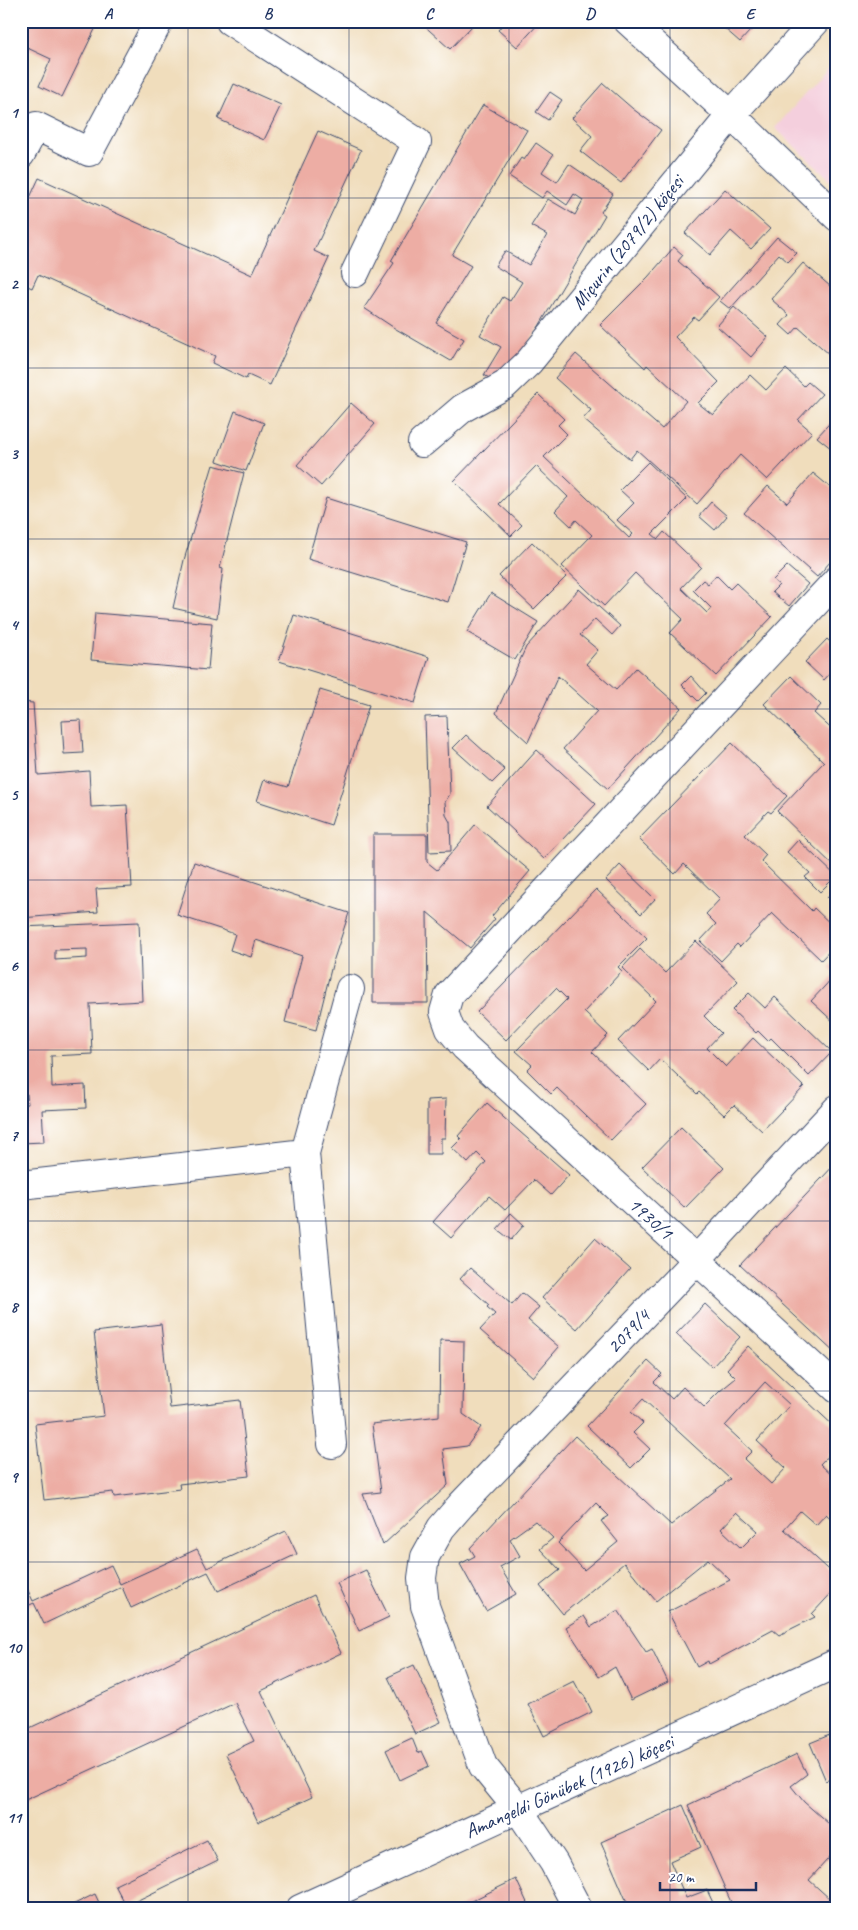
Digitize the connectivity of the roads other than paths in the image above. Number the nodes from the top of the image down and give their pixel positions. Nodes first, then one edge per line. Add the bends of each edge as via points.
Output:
1 (159, 21) edge
2 (230, 21) edge
3 (628, 21) edge
4 (816, 21) edge
5 (731, 115) junction
6 (21, 154) edge
7 (837, 218) edge
8 (356, 273) dead end
9 (422, 443) dead end
10 (837, 580) edge
11 (350, 989) dead end
12 (837, 1109) edge
13 (305, 1153) junction
14 (21, 1185) edge
15 (697, 1260) junction
16 (837, 1389) edge
17 (332, 1444) dead end
18 (837, 1663) edge
19 (518, 1809) junction
20 (300, 1909) edge
21 (578, 1909) edge

1 - 6 street via 89,152 36,126
2 - 8 street via 417,142
3 - 5 street
4 - 5 street, Miçurin (2079/2) köçesi
5 - 7 street
5 - 9 street, Miçurin (2079/2) köçesi via 529,362 505,385 463,408
10 - 15 street, 1930/1 via 449,994 444,1012 450,1029 465,1047
11 - 13 street
12 - 15 street, 2079/4 / 2079/4
13 - 14 street
13 - 17 street
15 - 16 street, 1930/1
15 - 19 street, 2079/4 / 2079/4 via 461,1505 441,1528 424,1557 425,1606 482,1766
18 - 19 street, Amangeldi Gönübek (1926) köçesi
19 - 20 street, Amangeldi Gönübek (1926) köçesi
19 - 21 street via 554,1863

